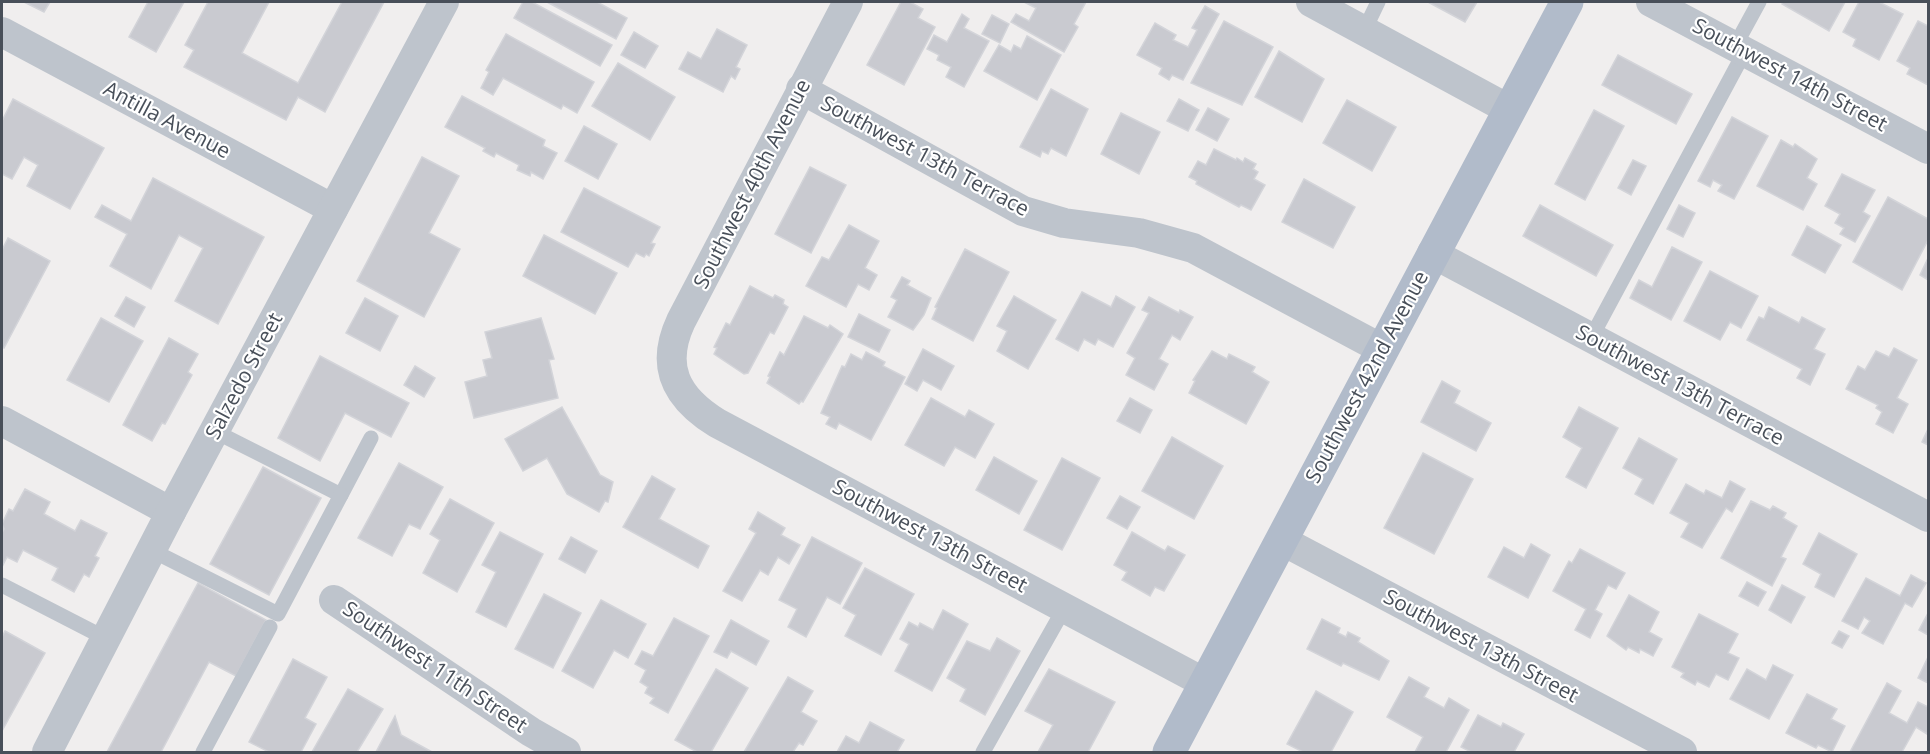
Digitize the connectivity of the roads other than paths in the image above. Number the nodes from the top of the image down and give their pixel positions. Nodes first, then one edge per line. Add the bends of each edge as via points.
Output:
1 (444, 2) edge
2 (848, 2) edge
3 (1311, 2) edge
4 (1378, 2) edge
5 (1567, 2) edge
6 (1651, 2) edge
7 (1759, 2) edge
8 (1364, 31) junction
9 (2, 32) edge
10 (1740, 49) junction
11 (801, 89) junction
12 (1510, 110) junction
13 (1929, 149) edge
14 (333, 209) junction
15 (1432, 253) junction
16 (1591, 338) junction
17 (1382, 349) junction
18 (672, 371) joint
19 (2, 421) edge
20 (214, 431) junction
21 (371, 438) dead end
22 (341, 495) junction
23 (171, 512) junction
24 (1929, 517) edge
25 (1281, 540) junction
26 (151, 550) junction
27 (2, 585) edge
28 (334, 600) dead end
29 (1065, 607) junction
30 (270, 627) dead end
31 (105, 638) junction
32 (1205, 683) junction
33 (47, 753) edge
34 (203, 753) edge
35 (566, 753) edge
36 (983, 753) edge
37 (1168, 753) edge
38 (1682, 753) edge

1 - 14 street, Salzedo Street
2 - 11 street, Southwest 40th Avenue
3 - 8 street
4 - 8 lane
5 - 12 main road, Southwest 42nd Avenue
6 - 10 street, Southwest 14th Street
7 - 10 lane
8 - 12 street
9 - 14 street, Antilla Avenue
10 - 13 street, Southwest 14th Street
10 - 16 lane
11 - 17 street, Southwest 13th Terrace via 1023,210 1064,223 1139,233 1193,248
11 - 18 street, Southwest 40th Avenue via 681,321 670,348
12 - 15 main road, Southwest 42nd Avenue
14 - 20 street, Salzedo Street
15 - 16 street, Southwest 13th Terrace
15 - 17 main road, Southwest 42nd Avenue
16 - 24 street, Southwest 13th Terrace
17 - 25 main road, Southwest 42nd Avenue
18 - 29 street, Southwest 13th Street via 692,403 717,423
19 - 23 street
20 - 22 lane
20 - 23 street, Salzedo Street
21 - 22 lane
22 - 26 lane via 278,614
23 - 26 street, Salzedo Street
25 - 32 main road, Southwest 42nd Avenue
25 - 38 street, Southwest 13th Street
26 - 31 street, Salzedo Street
27 - 31 lane
28 - 35 street, Southwest 11th Street
29 - 32 street, Southwest 13th Street
29 - 36 lane
30 - 34 lane
31 - 33 street, Salzedo Street
32 - 37 main road, Southwest 42nd Avenue

